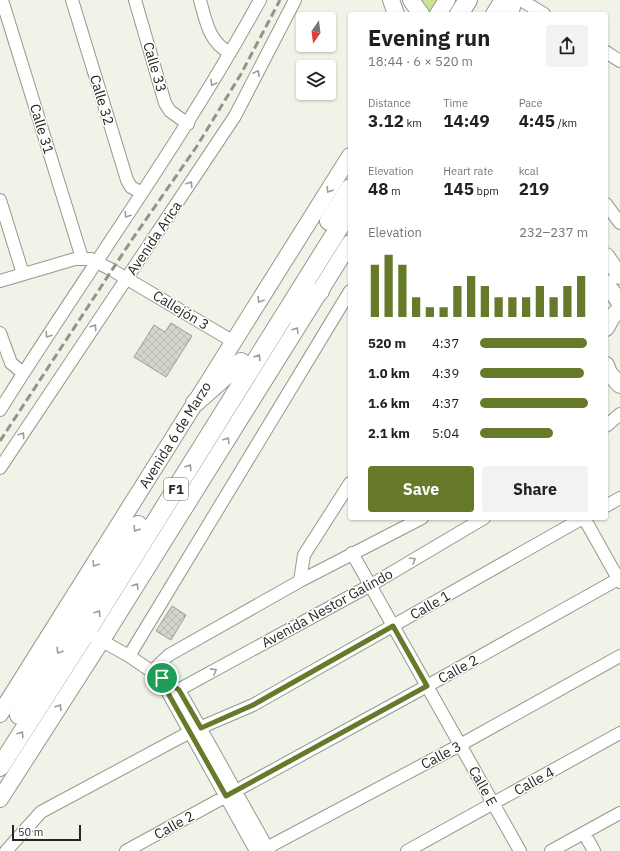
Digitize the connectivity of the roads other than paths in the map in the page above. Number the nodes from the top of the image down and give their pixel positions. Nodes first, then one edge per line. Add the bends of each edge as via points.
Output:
1 (2, 0) edge
2 (72, 0) edge
3 (135, 0) edge
4 (200, 0) edge
5 (260, 0) edge
6 (295, 0) edge
7 (391, 0) edge
8 (411, 0) edge
9 (447, 0) edge
10 (468, 0) edge
11 (481, 0) edge
12 (503, 0) edge
13 (514, 0) edge
14 (521, 0) edge
15 (537, 9) edge
16 (395, 12) edge
17 (420, 12) edge
18 (439, 12) edge
19 (460, 12) edge
20 (473, 12) edge
21 (495, 12) edge
22 (511, 12) edge
23 (230, 53) junction
24 (608, 53) edge
25 (620, 61) edge
26 (188, 124) junction
27 (348, 159) edge
28 (348, 191) edge
29 (142, 193) junction
30 (0, 200) edge
31 (608, 207) edge
32 (348, 213) edge
33 (620, 223) edge
34 (348, 245) edge
35 (82, 258) junction
36 (608, 259) edge
37 (96, 262) junction
38 (23, 274) junction
39 (620, 276) edge
40 (127, 278) junction
41 (0, 281) edge
42 (608, 286) edge
43 (320, 291) junction
44 (348, 295) edge
45 (620, 303) edge
46 (620, 309) edge
47 (281, 321) junction
48 (608, 324) edge
49 (0, 333) edge
50 (234, 342) junction
51 (241, 362) junction
52 (608, 372) edge
53 (23, 373) junction
54 (620, 385) edge
55 (195, 403) junction
56 (0, 410) edge
57 (620, 414) edge
58 (608, 424) edge
59 (0, 468) edge
60 (348, 486) edge
61 (620, 498) edge
62 (608, 505) edge
63 (418, 520) edge
64 (481, 520) edge
65 (580, 520) edge
66 (585, 520) edge
67 (352, 553) junction
68 (619, 579) edge
69 (300, 581) junction
70 (371, 585) junction
71 (393, 626) junction
72 (53, 630) junction
73 (87, 635) junction
74 (129, 656) junction
75 (620, 656) edge
76 (157, 675) junction
77 (427, 686) junction
78 (174, 692) junction
79 (0, 714) edge
80 (196, 730) junction
81 (620, 733) edge
82 (0, 745) edge
83 (460, 745) junction
84 (0, 767) edge
85 (231, 793) junction
86 (0, 799) edge
87 (493, 803) junction
88 (620, 813) edge
89 (584, 833) junction
90 (263, 850) edge
91 (6, 851) edge
92 (126, 851) edge
93 (407, 851) edge
94 (520, 851) edge
95 (551, 851) edge
96 (594, 851) edge

1 - 35 street, Calle 31
2 - 29 street, Calle 32 via 127,180 131,187
3 - 26 street, Calle 33 via 165,103 173,114
4 - 23 street via 212,38 219,47
5 - 23 street
40 -> 6 street, Avenida Arica via 235,116
7 - 16 main road
8 - 17 main road
9 - 18 main road
10 - 19 highway
11 - 20 highway
12 - 21 main road
13 - 22 main road
14 - 15 street
23 -> 26 street
24 - 25 street
26 - 29 street
27 -> 50 main road, Avenida 6 de Marzo
28 - 51 highway, Avenida 6 de Marzo / F1
29 -> 37 street
30 - 38 street
31 - 33 street
32 - 47 highway, Avenida 6 de Marzo / F1
34 - 43 main road, Avenida 6 de Marzo
35 - 37 street, Callejón 3
35 - 38 street
36 - 39 main road
37 - 40 street, Callejón 3
37 -> 53 street
38 - 41 street
40 - 50 street, Callejón 3
59 -> 40 street, Avenida Arica
42 - 45 main road
43 - 47 highway
73 -> 43 main road, Avenida 6 de Marzo
44 - 74 street
46 - 48 main road
73 -> 47 highway, Avenida 6 de Marzo / F1
49 - 53 street via 11,363
50 - 55 main road, Avenida 6 de Marzo
51 - 55 highway
51 -> 73 highway, Avenida 6 de Marzo / F1
52 - 54 main road
53 - 56 street
55 -> 72 main road, Avenida 6 de Marzo
57 - 58 street
60 - 69 street via 304,555
61 - 62 street
63 - 67 street
70 -> 64 street, Avenida Nestor Galindo
65 - 71 street, Calle 1
66 - 68 street
67 - 69 street
67 - 70 street, Calle E
68 - 77 street, Calle 2
69 - 76 street via 169,655
70 - 71 street, Calle E
78 -> 70 street, Avenida Nestor Galindo
71 - 77 street, Calle E
71 - 80 street, Calle 1 via 253,705
72 - 73 street
72 - 79 main road, Avenida 6 de Marzo
73 - 74 street
73 -> 82 highway, Avenida 6 de Marzo / F1
84 -> 73 highway, Avenida 6 de Marzo / F1
86 -> 73 main road, Avenida 6 de Marzo
74 - 76 street
75 - 83 street, Calle 3
76 - 78 street
77 - 83 street, Calle E
77 - 85 street, Calle 2
78 - 80 street
80 - 85 street
80 - 91 street, Calle 1 via 41,812
81 - 87 street, Calle 4
83 - 87 street, Calle E
83 - 90 street, Calle 3
85 - 90 street
85 - 92 street, Calle 2
87 - 93 street, Calle 4
87 - 94 street, Calle E
88 - 89 street
89 - 95 street
89 - 96 street

